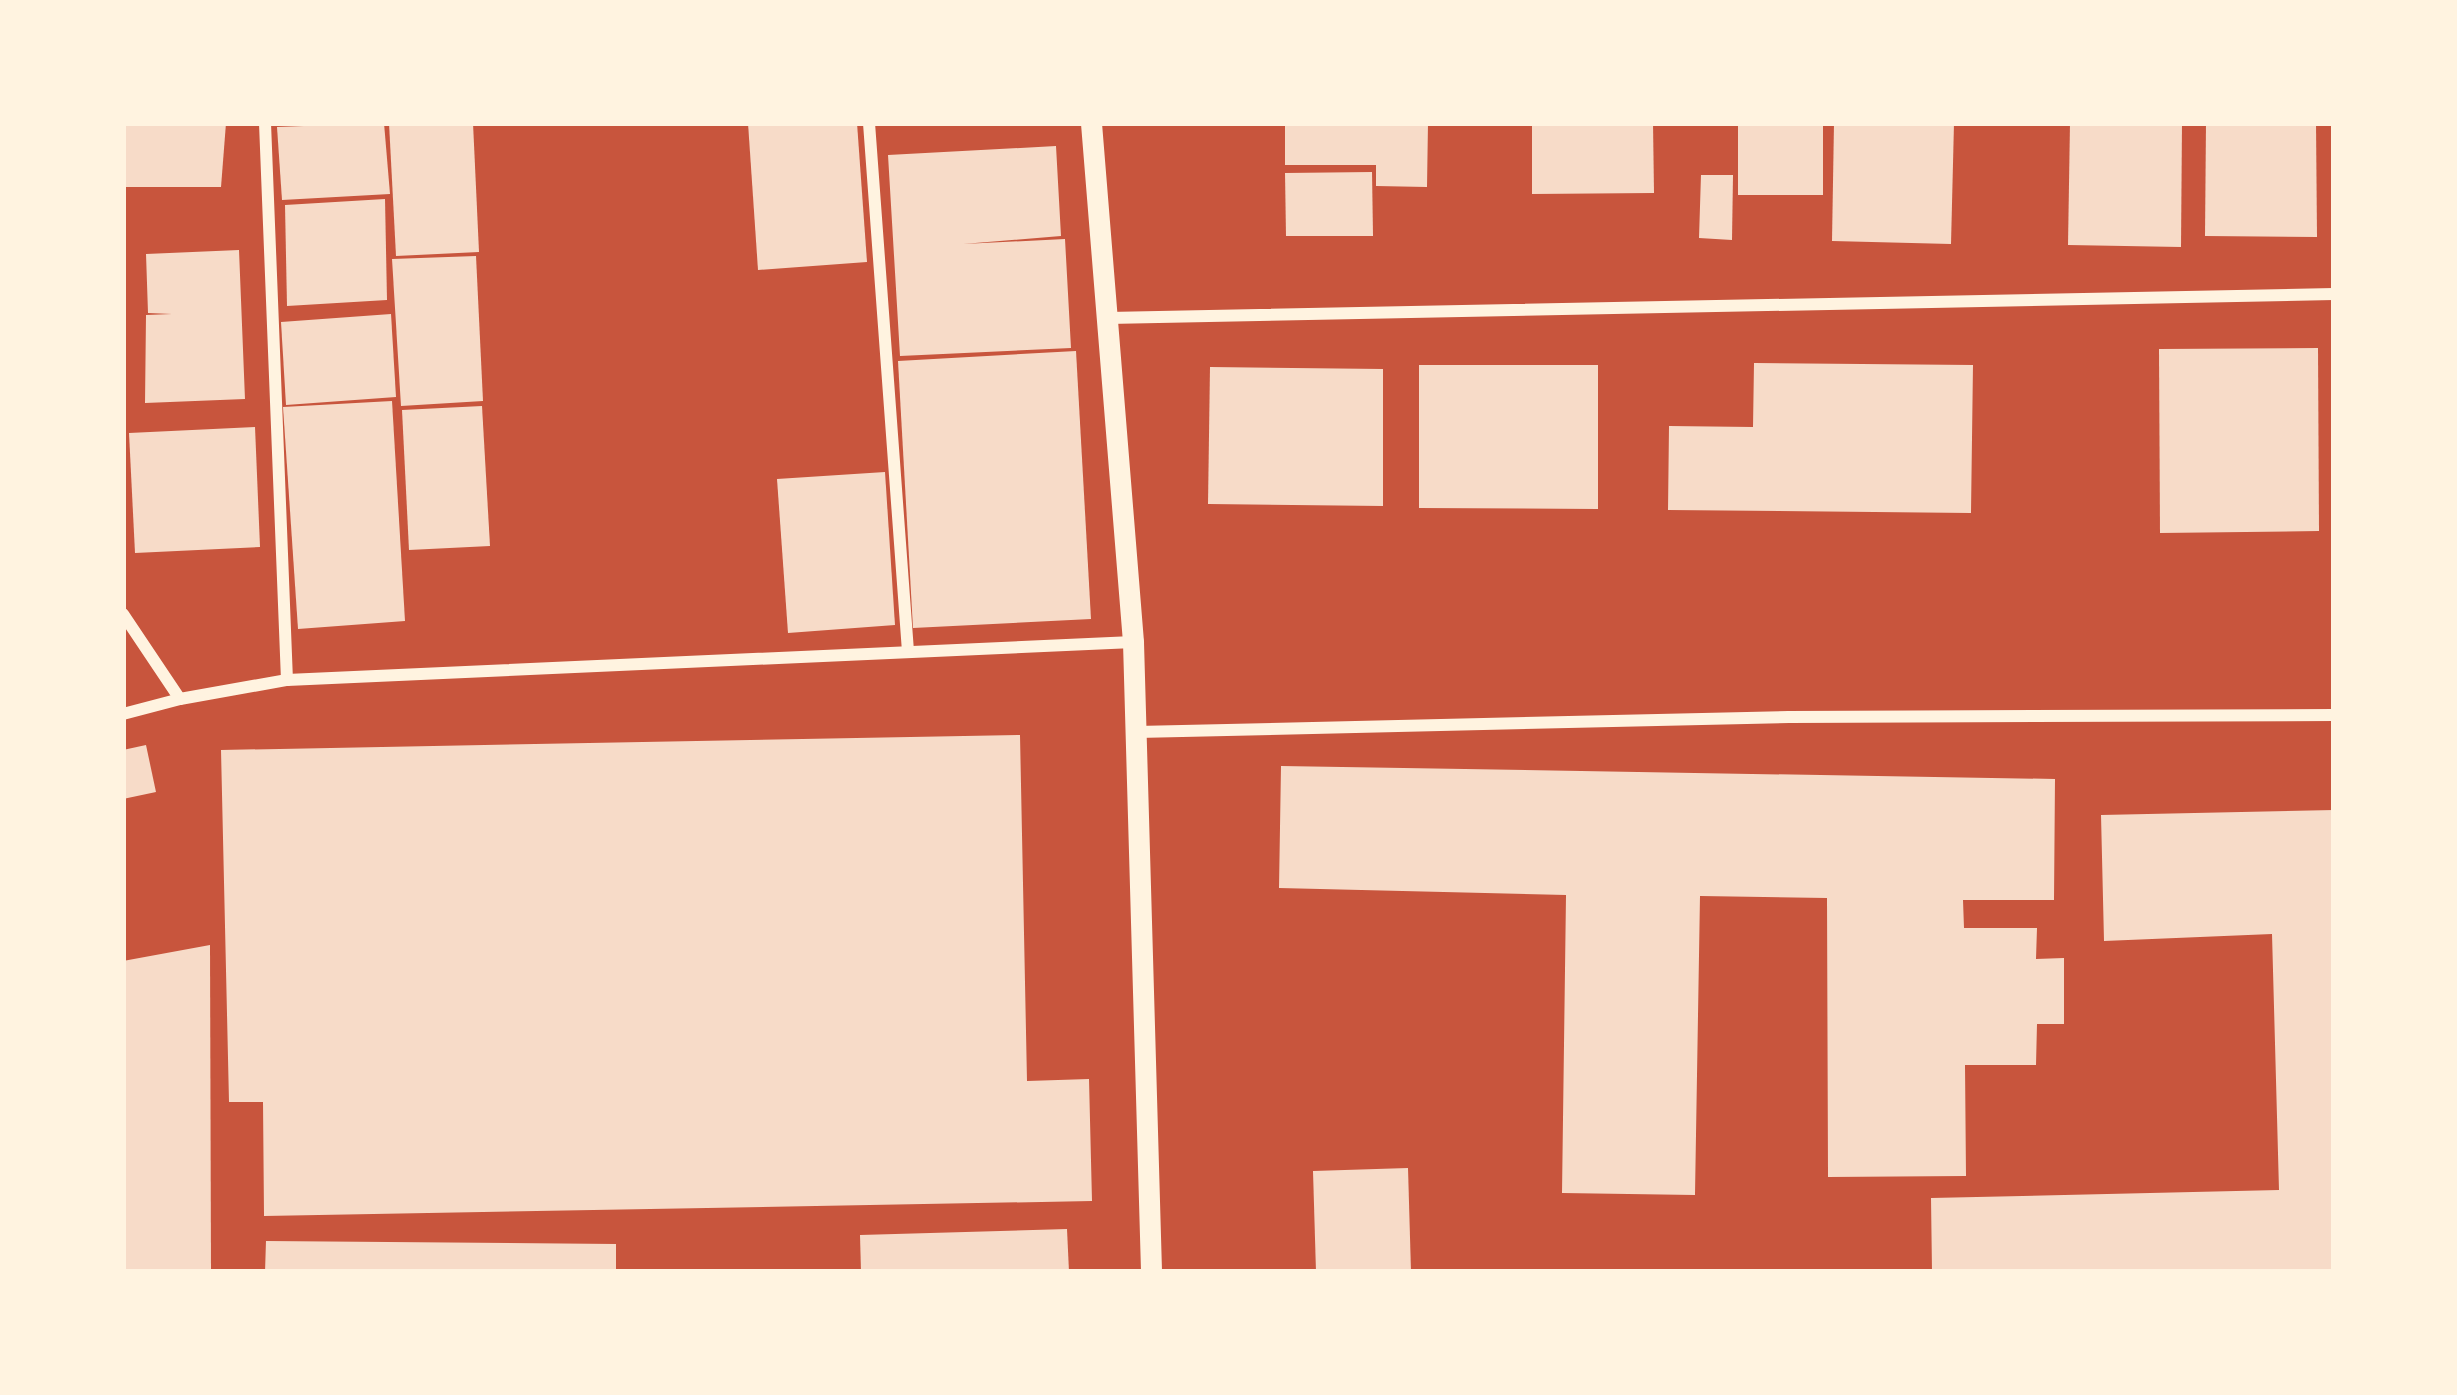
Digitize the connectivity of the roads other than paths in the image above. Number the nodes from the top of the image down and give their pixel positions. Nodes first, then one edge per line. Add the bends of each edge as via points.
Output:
1 (265, 123) edge
2 (869, 123) edge
3 (1091, 123) edge
4 (2334, 294) edge
5 (1108, 318) junction
6 (123, 614) edge
7 (1133, 642) junction
8 (908, 652) junction
9 (286, 680) junction
10 (180, 699) junction
11 (123, 714) edge
12 (2334, 715) edge
13 (1137, 732) junction
14 (1151, 1272) edge

1 - 9 street
2 - 8 street
3 - 5 street
4 - 5 street
5 - 7 street
6 - 10 street
7 - 8 street
7 - 13 street
8 - 9 street
9 - 10 street
10 - 11 street
12 - 13 street
13 - 14 street

